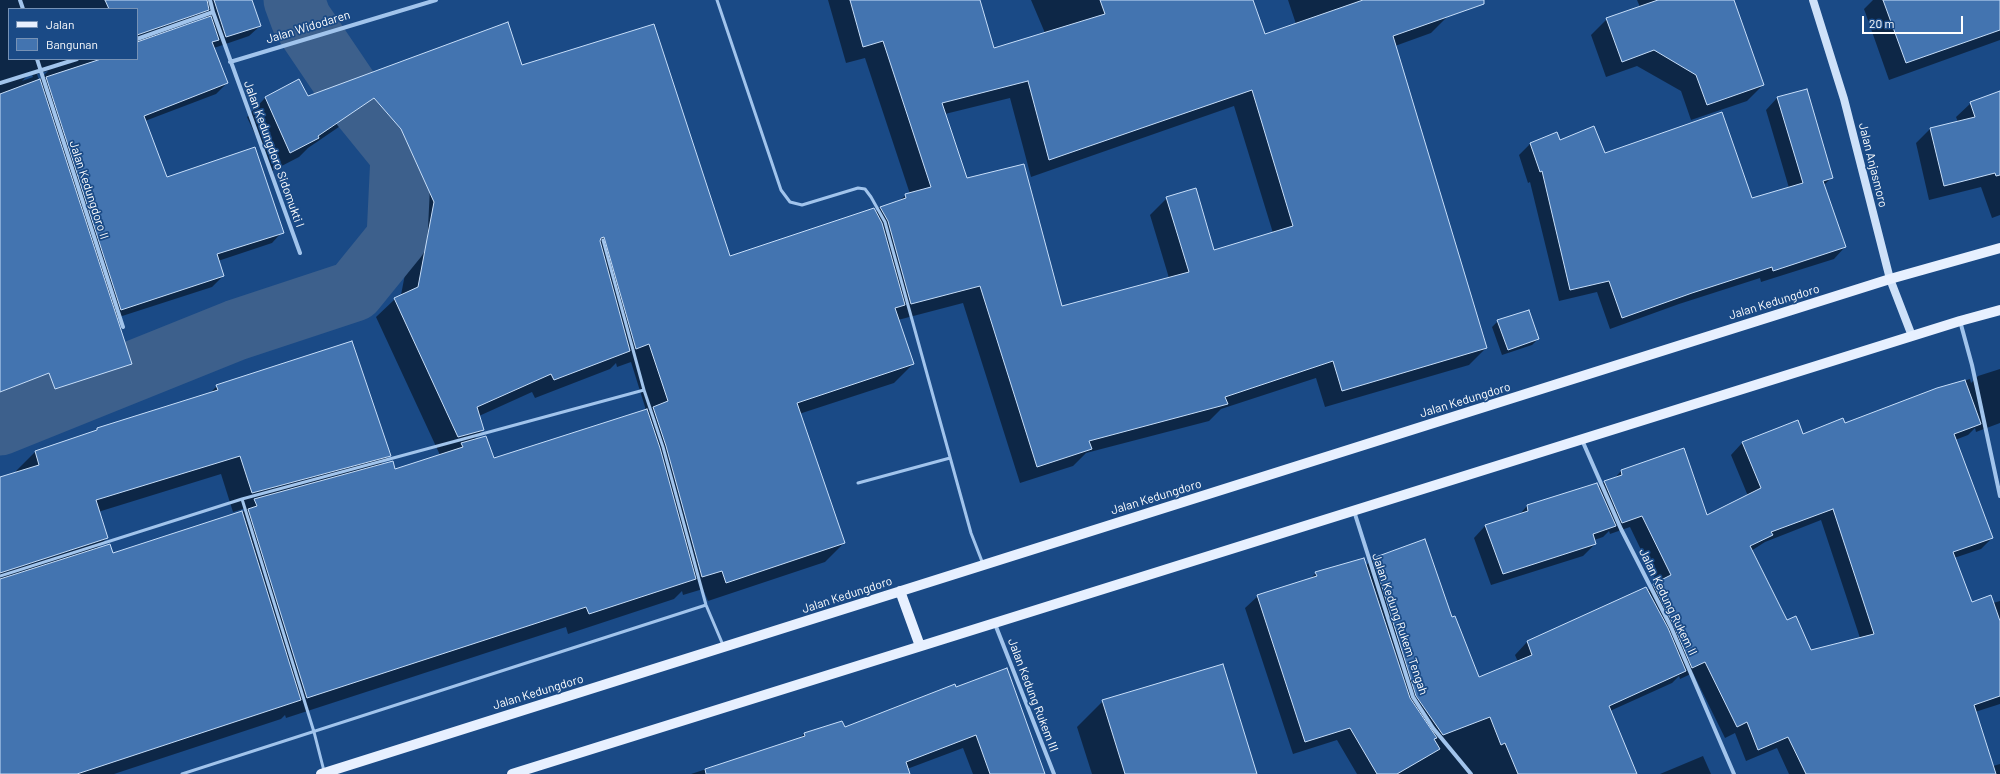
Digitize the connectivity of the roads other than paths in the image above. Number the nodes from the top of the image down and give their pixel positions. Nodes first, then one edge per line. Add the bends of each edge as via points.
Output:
1 (210, 0) edge
2 (436, 0) edge
3 (717, 0) edge
4 (1813, 0) edge
5 (423, 2) edge
6 (213, 12) junction
7 (138, 39) edge
8 (37, 60) edge
9 (74, 60) edge
10 (230, 62) junction
11 (40, 72) junction
12 (0, 83) edge
13 (603, 240) dead end
14 (2000, 248) edge
15 (300, 253) dead end
16 (1890, 279) junction
17 (2000, 310) edge
18 (1960, 321) junction
19 (123, 327) dead end
20 (1912, 336) junction
21 (644, 390) junction
22 (1582, 439) junction
23 (950, 458) junction
24 (858, 484) dead end
25 (2000, 496) edge
26 (242, 499) junction
27 (1354, 510) junction
28 (984, 565) junction
29 (0, 576) edge
30 (900, 591) junction
31 (706, 605) junction
32 (994, 623) junction
33 (920, 646) junction
34 (724, 647) junction
35 (314, 732) junction
36 (323, 773) edge
37 (182, 774) edge
38 (512, 774) edge
39 (1054, 774) edge
40 (1471, 774) edge
41 (1734, 774) edge

1 - 6 street, Jalan Kedungdoro Sidomukti I
2 - 5 street, Jalan Widodaren
3 - 23 lane via 780,190 790,202 802,205 858,188 865,190 884,222
4 - 16 street, Jalan Anjasmoro via 1844,99
5 - 10 street, Jalan Widodaren
6 - 7 street
6 - 10 street, Jalan Kedungdoro Sidomukti I
8 - 11 street, Jalan Kedungdoro II
9 - 11 street
10 - 15 street, Jalan Kedungdoro Sidomukti I
11 - 12 street
11 - 19 street, Jalan Kedungdoro II
13 - 21 lane
14 - 16 main road, Jalan Kedungdoro
16 - 20 street, Jalan Anjasmoro
16 - 28 main road, Jalan Kedungdoro
17 - 18 main road
18 - 20 main road
18 - 25 street
20 - 22 main road
21 - 26 lane
21 - 31 lane via 663,447
22 - 27 main road
22 - 41 street, Jalan Kedung Rukem II via 1621,529 1671,627
23 - 24 lane
23 - 28 lane via 971,533
26 - 29 lane
26 - 35 lane
27 - 32 main road
27 - 40 street, Jalan Kedung Rukem Tengah via 1413,697 1433,728
28 - 30 main road, Jalan Kedungdoro
30 - 33 main road
30 - 34 main road, Jalan Kedungdoro
31 - 34 lane
31 - 35 lane
32 - 33 main road
32 - 39 street, Jalan Kedung Rukem III
33 - 38 main road
34 - 36 main road, Jalan Kedungdoro
35 - 36 lane
35 - 37 lane

